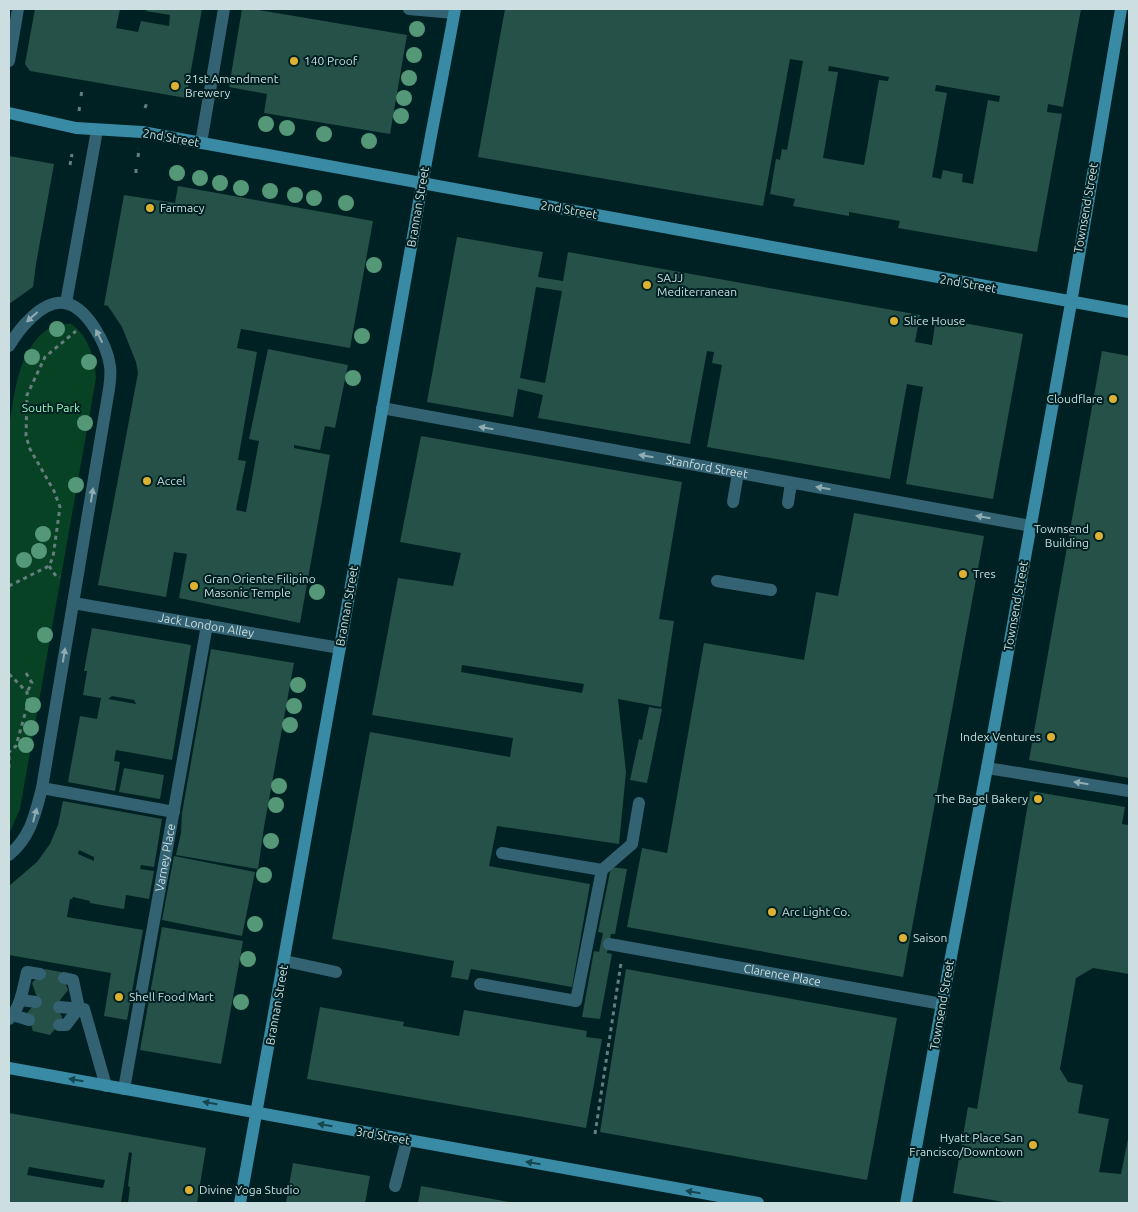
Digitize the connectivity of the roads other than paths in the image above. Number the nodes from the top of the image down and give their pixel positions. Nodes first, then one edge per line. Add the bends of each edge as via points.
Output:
1 (18, 9) edge
2 (224, 9) edge
3 (409, 9) edge
4 (1121, 9) edge
5 (455, 11) edge
6 (9, 61) edge
7 (9, 113) edge
8 (97, 130) junction
9 (201, 143) junction
10 (422, 183) junction
11 (66, 303) junction
12 (1071, 303) junction
13 (1129, 312) edge
14 (9, 346) edge
15 (382, 408) junction
16 (738, 473) junction
17 (791, 482) junction
18 (733, 502) dead end
19 (788, 503) dead end
20 (1031, 526) junction
21 (718, 581) dead end
22 (771, 590) dead end
23 (73, 603) junction
24 (207, 626) junction
25 (340, 648) junction
26 (987, 768) junction
27 (42, 788) junction
28 (1129, 791) edge
29 (639, 803) dead end
30 (174, 812) junction
31 (502, 853) dead end
32 (9, 855) edge
33 (602, 870) junction
34 (588, 940) junction
35 (285, 961) junction
36 (336, 972) dead end
37 (40, 974) dead end
38 (64, 978) dead end
39 (480, 984) dead end
40 (21, 1000) junction
41 (36, 1002) dead end
42 (942, 1004) junction
43 (58, 1007) dead end
44 (79, 1008) junction
45 (11, 1017) edge
46 (29, 1020) dead end
47 (59, 1025) dead end
48 (9, 1068) edge
49 (106, 1086) junction
50 (124, 1089) junction
51 (258, 1113) junction
52 (407, 1140) junction
53 (395, 1186) dead end
54 (240, 1203) edge
55 (758, 1203) edge
56 (906, 1203) edge

1 - 6 street
2 - 9 street
3 - 5 street
4 - 12 main road, Townsend Street
5 - 10 main road, Brannan Street
7 - 8 main road, 2nd Street
8 - 9 main road, 2nd Street via 142,132
8 - 11 street
9 - 10 main road, 2nd Street
10 - 12 main road, 2nd Street
10 - 15 main road, Brannan Street
11 -> 14 street via 57,303 36,313
23 -> 11 street via 109,389 110,366 98,332 88,319
12 - 13 main road, 2nd Street
12 - 20 main road, Townsend Street
16 -> 15 street, Stanford Street
15 - 25 main road, Brannan Street
16 - 17 street, Stanford Street
16 - 18 street
17 - 19 street
20 -> 17 street, Stanford Street
20 - 26 main road, Townsend Street
21 - 22 street
23 - 24 street, Jack London Alley
27 -> 23 street
24 - 25 street, Jack London Alley
24 - 30 street, Varney Place
25 - 35 main road, Brannan Street
28 -> 26 street
26 - 42 main road, Townsend Street
27 - 30 street
32 -> 27 street via 32,824
29 - 33 street via 632,844
30 - 50 street, Varney Place
31 - 33 street
33 - 34 street
34 - 39 street via 576,1001
34 - 42 street, Clarence Place
35 - 36 street
35 - 51 main road, Brannan Street
37 - 40 street via 27,972
38 - 44 street via 73,980
40 - 41 street
40 - 45 street
42 - 56 main road, Townsend Street
43 - 44 street
44 - 47 street via 66,1025
44 - 49 street via 84,1009
45 - 46 street
49 -> 48 main road, 3rd Street
49 - 50 main road, 3rd Street
51 -> 50 main road, 3rd Street
52 -> 51 main road, 3rd Street
51 - 54 main road, Brannan Street
52 - 53 street
55 -> 52 main road, 3rd Street

